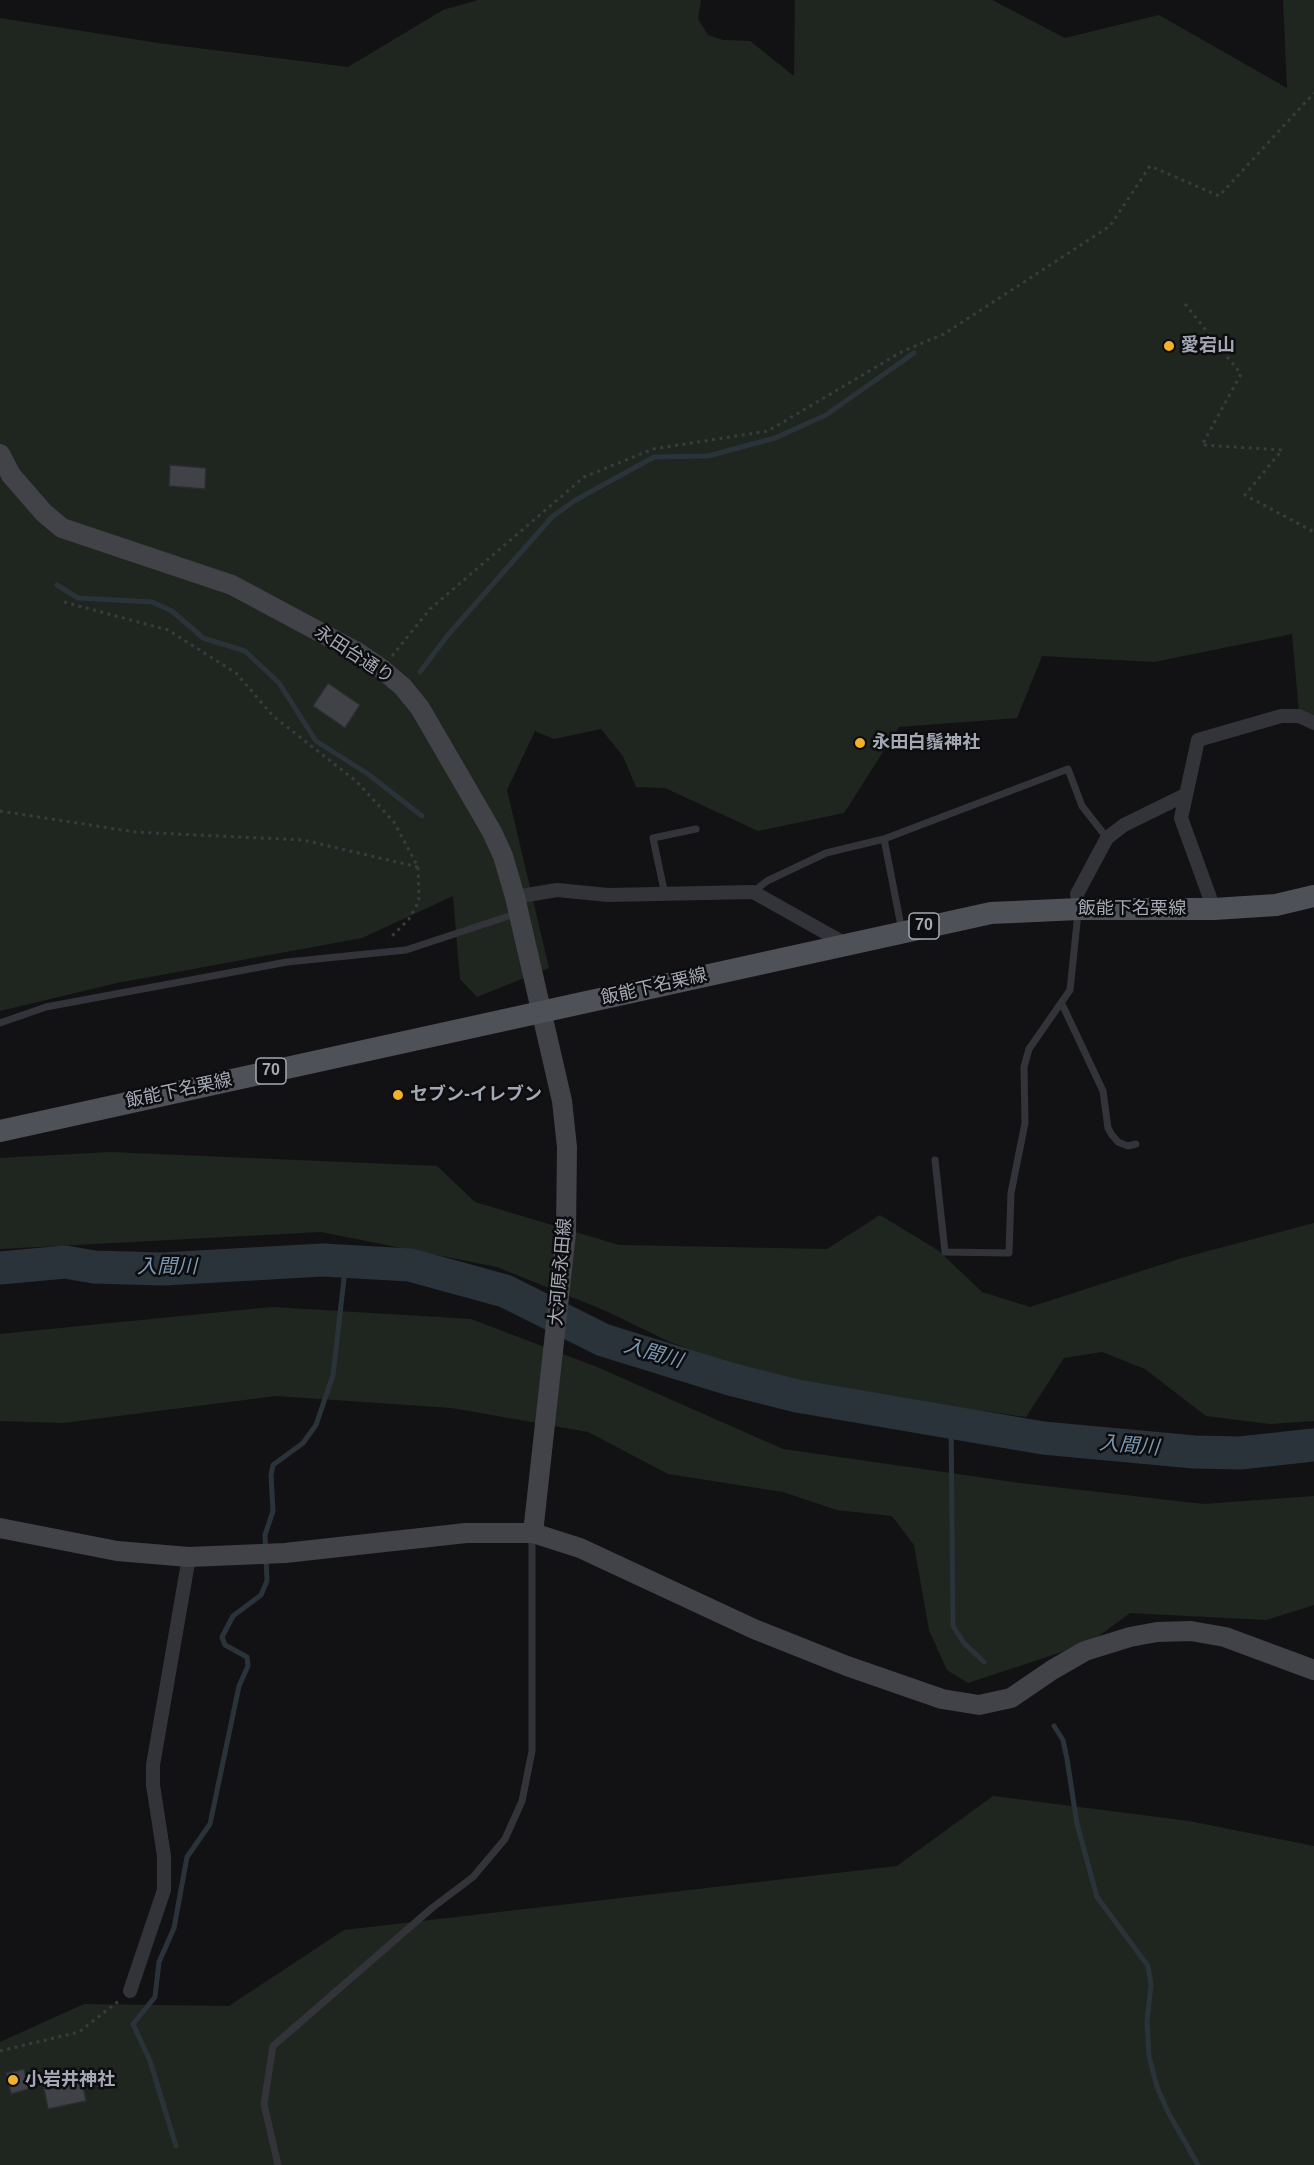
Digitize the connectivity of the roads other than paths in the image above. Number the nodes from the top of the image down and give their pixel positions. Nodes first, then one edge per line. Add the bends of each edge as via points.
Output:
1 (0, 454) edge
2 (1314, 723) edge
3 (1183, 796) junction
4 (696, 829) dead end
5 (1107, 838) junction
6 (884, 839) junction
7 (753, 892) junction
8 (664, 895) junction
9 (1314, 896) edge
10 (517, 905) junction
11 (1079, 909) junction
12 (1214, 909) junction
13 (902, 931) junction
14 (843, 943) junction
15 (1062, 1004) junction
16 (542, 1013) junction
17 (0, 1023) edge
18 (0, 1131) edge
19 (1136, 1144) dead end
20 (935, 1160) dead end
21 (0, 1528) edge
22 (532, 1533) junction
23 (189, 1557) junction
24 (1314, 1670) edge
25 (130, 1991) road end
26 (278, 2165) edge

1 - 10 street, 永田台通り via 11,475 62,528 232,585 382,669 409,694 444,745 492,832
2 - 3 street via 1299,716 1281,716 1198,740
3 - 5 street via 1124,825
3 - 12 street via 1181,818
4 - 8 lane via 653,838
5 - 6 lane via 1082,806 1068,769
5 - 11 street via 1077,894
6 - 7 lane via 826,853 767,881
6 - 13 lane
7 - 8 street
7 - 14 street
8 - 10 street via 556,890
9 - 12 main road, 飯能下名栗線 / 70 via 1276,905
10 - 16 street, 永田台通り
10 - 17 lane via 406,950 287,962 46,1007
11 - 12 main road, 飯能下名栗線 / 70
11 - 13 main road, 飯能下名栗線 / 70 via 991,913
11 - 15 lane via 1074,973
13 - 14 main road, 飯能下名栗線 / 70
14 - 16 main road, 飯能下名栗線 / 70
15 - 19 lane via 1102,1091 1108,1128 1118,1142
15 - 20 lane via 1029,1049 1024,1067 1025,1123 1011,1193 1009,1253 945,1252
16 - 18 main road, 飯能下名栗線 / 70
16 - 22 street, 大河原永田線 via 562,1101 567,1147 566,1233
21 - 23 street via 117,1551
22 - 23 street via 466,1533 285,1553
22 - 24 street via 580,1548 754,1629 942,1699 993,1704 1011,1698 1085,1651 1130,1636 1157,1632 1191,1631 1225,1637
22 - 26 lane via 532,1751 522,1801 505,1839 473,1877 273,2046 264,2104
23 - 25 street via 153,1765 164,1890

